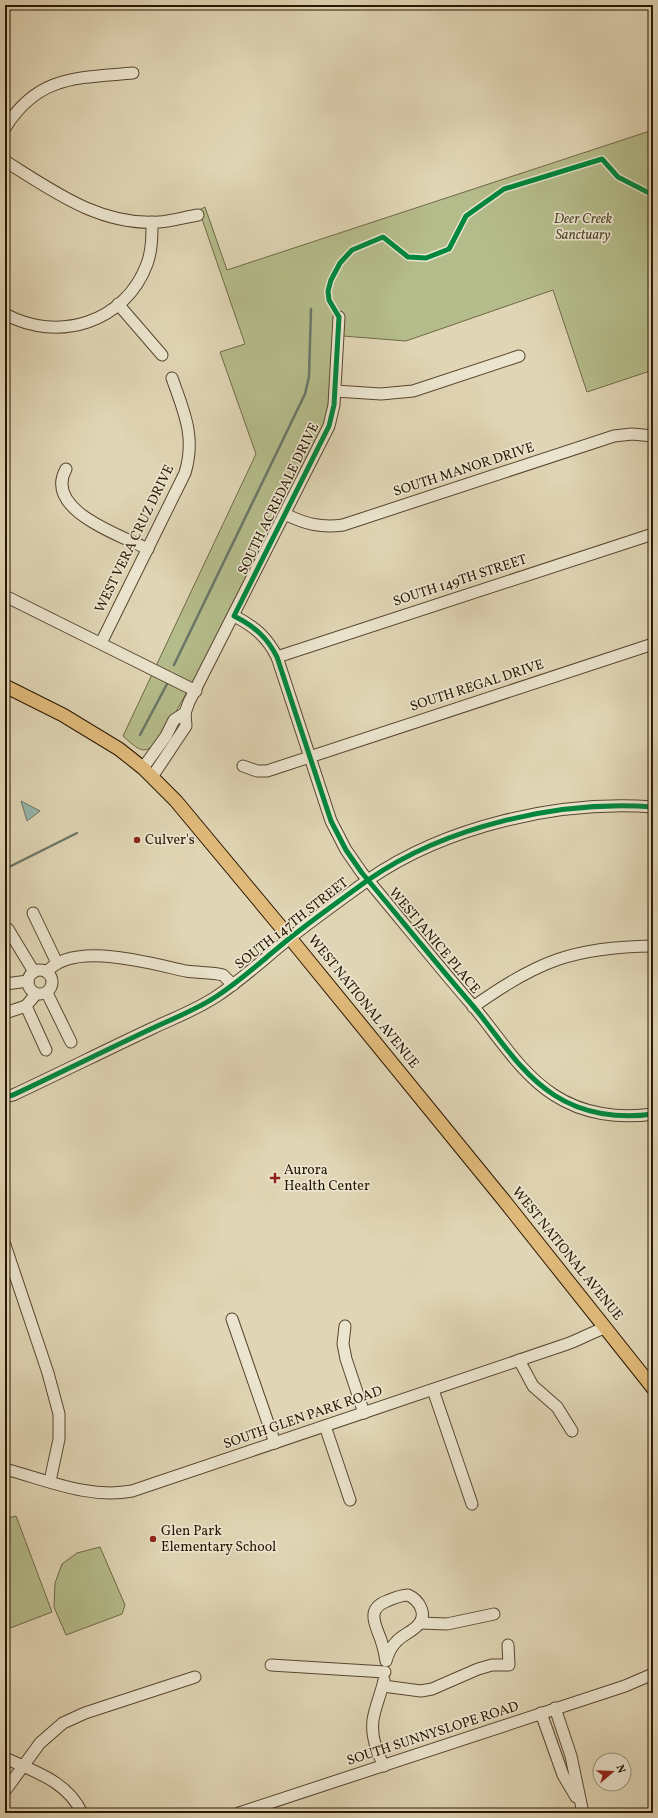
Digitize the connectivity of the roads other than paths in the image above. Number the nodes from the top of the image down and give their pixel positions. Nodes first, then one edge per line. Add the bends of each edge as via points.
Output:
1 (134, 73) dead end
2 (5, 128) edge
3 (5, 162) edge
4 (198, 215) dead end
5 (152, 222) junction
6 (118, 304) junction
7 (5, 314) edge
8 (339, 317) dead end
9 (162, 355) dead end
10 (519, 356) dead end
11 (172, 378) dead end
12 (335, 391) junction
13 (653, 436) edge
14 (66, 469) dead end
15 (285, 514) junction
16 (653, 534) edge
17 (148, 549) junction
18 (5, 596) edge
19 (234, 616) junction
20 (101, 643) junction
21 (653, 644) edge
22 (277, 657) junction
23 (5, 686) edge
24 (196, 690) junction
25 (185, 713) junction
26 (309, 757) junction
27 (243, 766) dead end
28 (143, 768) junction
29 (152, 777) junction
30 (653, 807) edge
31 (368, 880) junction
32 (33, 913) dead end
33 (8, 929) dead end
34 (290, 938) junction
35 (653, 946) edge
36 (57, 962) junction
37 (47, 972) junction
38 (31, 976) junction
39 (5, 984) edge
40 (233, 985) junction
41 (47, 993) junction
42 (36, 994) junction
43 (26, 1006) junction
44 (473, 1007) junction
45 (5, 1013) edge
46 (71, 1042) dead end
47 (46, 1050) dead end
48 (5, 1097) edge
49 (653, 1114) edge
50 (5, 1246) edge
51 (232, 1319) dead end
52 (345, 1326) dead end
53 (605, 1328) junction
54 (519, 1360) junction
55 (653, 1388) edge
56 (433, 1390) junction
57 (364, 1413) junction
58 (325, 1426) junction
59 (572, 1431) dead end
60 (275, 1443) junction
61 (5, 1469) edge
62 (50, 1481) junction
63 (350, 1500) dead end
64 (472, 1504) dead end
65 (494, 1614) dead end
66 (420, 1623) junction
67 (508, 1645) dead end
68 (271, 1665) dead end
69 (385, 1666) junction
70 (653, 1674) edge
71 (195, 1677) dead end
72 (653, 1681) edge
73 (637, 1682) junction
74 (383, 1686) junction
75 (554, 1708) junction
76 (541, 1714) junction
77 (5, 1758) edge
78 (23, 1766) junction
79 (384, 1766) junction
80 (5, 1791) edge
81 (582, 1808) edge
82 (82, 1813) edge
83 (239, 1813) edge

1 - 2 street via 88,76 53,84 26,102
3 - 5 street via 68,201 96,213
4 - 5 street
5 - 6 street via 152,240 146,265 132,290
6 - 7 street via 98,318 77,326 62,328 26,324
6 - 9 street
8 - 12 street, SOUTH ACREDALE DRIVE
10 - 12 street via 413,391 381,394
11 - 17 street, WEST VERA CRUZ DRIVE via 188,426 189,457 185,473
12 - 15 street, SOUTH ACREDALE DRIVE via 329,426
13 - 15 street, SOUTH MANOR DRIVE via 614,436 343,525 308,524
14 - 17 street via 62,477 61,491 82,516
15 - 19 street, SOUTH ACREDALE DRIVE
16 - 22 street, SOUTH 149TH STREET
17 - 20 street, WEST VERA CRUZ DRIVE
18 - 20 street
19 - 22 street, WEST JANICE PLACE via 257,630
19 - 24 street, SOUTH ACREDALE DRIVE
20 - 24 street
21 - 26 street, SOUTH REGAL DRIVE
22 - 26 street, WEST JANICE PLACE
23 - 28 main road, WEST NATIONAL AVENUE via 90,730
24 - 25 street, SOUTH ACREDALE DRIVE
25 - 28 street, SOUTH ACREDALE DRIVE via 174,720
25 - 29 street, SOUTH ACREDALE DRIVE via 186,726
26 - 27 street, SOUTH REGAL DRIVE via 261,772
26 - 31 street, WEST JANICE PLACE via 336,834
28 - 29 main road, WEST NATIONAL AVENUE
29 - 34 main road, WEST NATIONAL AVENUE via 176,801
30 - 31 street, SOUTH 147TH STREET via 591,807 554,811 477,829 426,849
31 - 34 street, SOUTH 147TH STREET
31 - 44 street, WEST JANICE PLACE
32 - 36 street
33 - 38 street
34 - 40 street, SOUTH 147TH STREET
34 - 53 main road, WEST NATIONAL AVENUE
35 - 44 street via 608,947 567,956 514,978
36 - 37 street
36 - 40 street via 90,956 121,958 223,975
37 - 38 street via 39,970
37 - 41 street via 53,982
38 - 39 street
38 - 42 street via 30,988
40 - 48 street, SOUTH 147TH STREET via 215,997
41 - 42 street
41 - 46 street
42 - 43 street
43 - 45 street
43 - 47 street
44 - 49 street, WEST JANICE PLACE via 532,1078 555,1096 581,1108 614,1115
50 - 62 street via 59,1414 59,1439
51 - 60 street
52 - 57 street via 343,1344 346,1359
53 - 54 street, SOUTH GLEN PARK ROAD
53 - 55 main road, WEST NATIONAL AVENUE
54 - 56 street, SOUTH GLEN PARK ROAD
54 - 59 street via 533,1386 557,1407
56 - 57 street, SOUTH GLEN PARK ROAD
56 - 64 street
57 - 58 street, SOUTH GLEN PARK ROAD
58 - 60 street, SOUTH GLEN PARK ROAD
58 - 63 street
60 - 62 street, SOUTH GLEN PARK ROAD via 161,1482 120,1493 87,1492
61 - 62 street, SOUTH GLEN PARK ROAD
65 - 66 street via 447,1624
66 - 69 street via 392,1645
66 - 69 street via 421,1606 408,1596 399,1596 376,1608 374,1620 381,1640
67 - 74 street via 509,1665 492,1665 478,1669 432,1689 420,1691
68 - 69 street
69 - 74 street
70 - 73 street, SOUTH SUNNYSLOPE ROAD
71 - 78 street via 73,1718 50,1732
72 - 73 street, SOUTH SUNNYSLOPE ROAD
73 - 75 street, SOUTH SUNNYSLOPE ROAD
74 - 79 street via 373,1720 373,1733
75 - 76 street, SOUTH SUNNYSLOPE ROAD
75 - 81 street via 571,1756
76 - 79 street, SOUTH SUNNYSLOPE ROAD
76 - 81 street via 563,1775
77 - 78 street
78 - 80 street
78 - 82 street via 60,1784 75,1800
79 - 83 street, SOUTH SUNNYSLOPE ROAD

